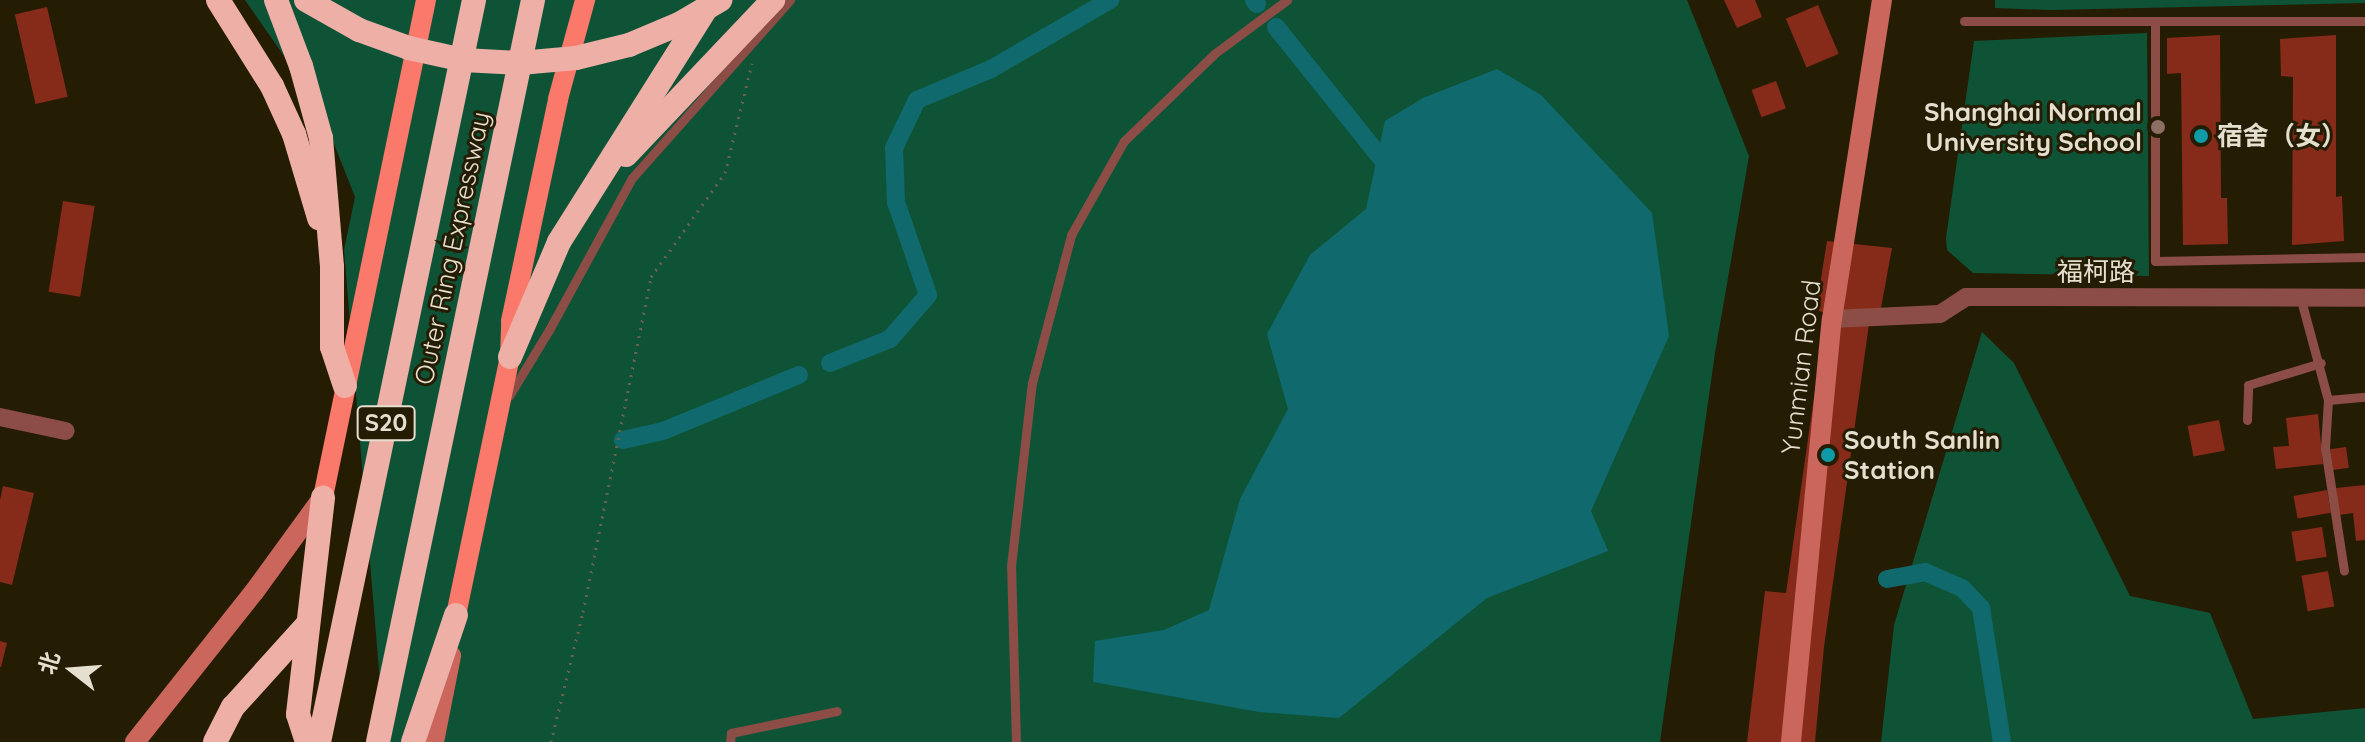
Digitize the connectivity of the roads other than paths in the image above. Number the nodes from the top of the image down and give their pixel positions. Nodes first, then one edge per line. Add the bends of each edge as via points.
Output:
1 (218, 0) edge
2 (276, 0) edge
3 (306, 0) edge
4 (426, 0) edge
5 (474, 0) edge
6 (533, 0) edge
7 (585, 0) edge
8 (711, 0) edge
9 (720, 0) edge
10 (1287, 0) edge
11 (1882, 0) edge
12 (777, 2) edge
13 (1964, 21) dead end
14 (2155, 21) junction
15 (2365, 21) edge
16 (605, 168) junction
17 (2365, 257) edge
18 (332, 267) junction
19 (2365, 298) edge
20 (2301, 300) junction
21 (1832, 319) junction
22 (510, 357) junction
23 (2321, 363) junction
24 (345, 386) junction
25 (2365, 397) edge
26 (2328, 400) junction
27 (498, 413) junction
28 (0, 417) edge
29 (2247, 420) dead end
30 (66, 431) dead end
31 (323, 497) junction
32 (2344, 571) dead end
33 (456, 615) junction
34 (307, 625) junction
35 (837, 711) dead end
36 (135, 742) edge
37 (215, 742) edge
38 (307, 742) edge
39 (319, 742) edge
40 (378, 742) edge
41 (413, 742) edge
42 (434, 742) edge
43 (730, 742) edge
44 (1016, 742) edge
45 (1791, 742) edge

1 - 18 highway via 272,86 294,134
2 - 18 highway via 321,138
3 - 9 highway, bridge via 359,30 409,48 463,60 520,63 576,58 629,45
4 - 24 main road
5 - 39 highway, Outer Ring Expressway / S20
6 - 40 highway, Outer Ring Expressway / S20
7 - 22 main road via 558,99 511,321
8 - 16 highway
10 - 44 lane via 1214,54 1124,141 1071,235 1032,383 1012,551
11 - 21 street, Yunmian Road
12 - 16 highway via 629,154
12 - 27 lane via 759,34 632,178
13 - 14 lane
14 - 15 lane
14 - 17 lane via 2155,261
16 - 22 highway via 559,242
18 - 24 highway via 332,347
19 - 20 street, 福柯路
20 - 21 street, 福柯路 via 1966,297 1940,314
20 - 23 lane
21 - 45 street, Yunmian Road
22 - 27 main road
23 - 26 lane
23 - 29 lane via 2248,385
24 - 31 main road
25 - 26 lane
26 - 32 lane via 2325,448
27 - 33 main road
28 - 30 street
31 - 34 highway
31 - 36 street
33 - 41 highway
33 - 42 street
34 - 37 highway via 233,707
34 - 38 highway via 298,714
35 - 43 lane via 731,733

